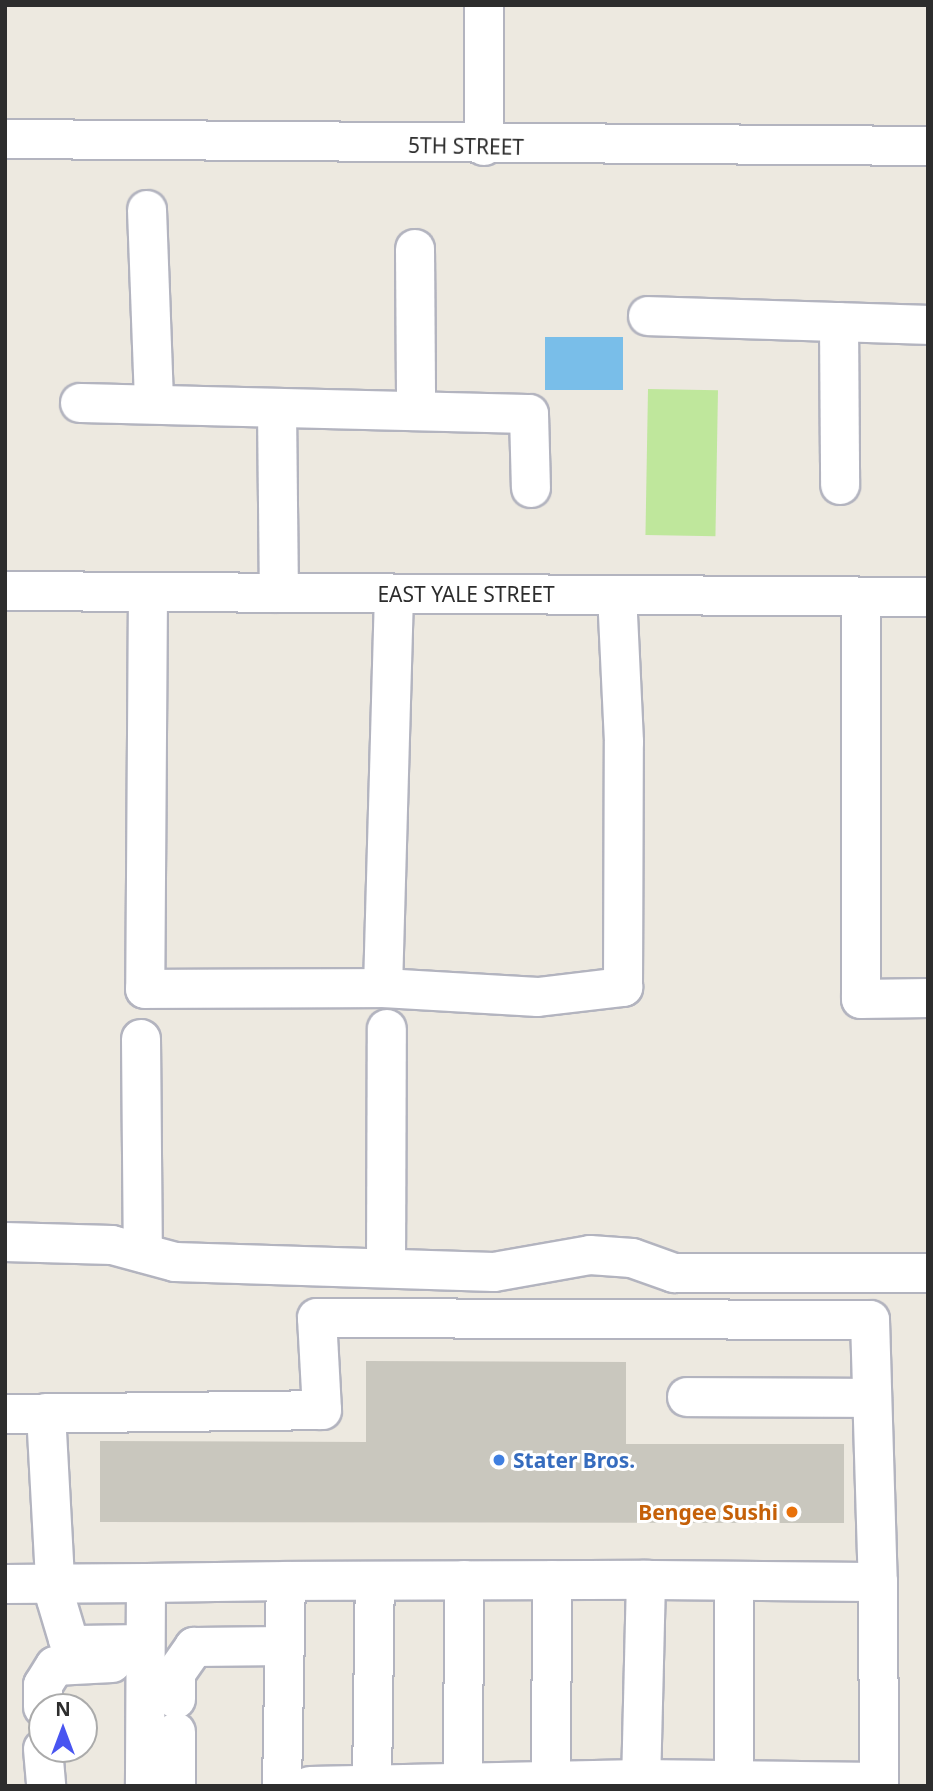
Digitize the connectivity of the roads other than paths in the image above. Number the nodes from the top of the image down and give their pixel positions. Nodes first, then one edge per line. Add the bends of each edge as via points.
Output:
1 (484, 5) edge
2 (5, 139) edge
3 (484, 146) junction
4 (928, 146) edge
5 (146, 210) dead end
6 (415, 249) dead end
7 (648, 316) dead end
8 (839, 322) junction
9 (928, 325) edge
10 (80, 403) dead end
11 (154, 404) junction
12 (277, 408) junction
13 (416, 411) junction
14 (840, 485) dead end
15 (531, 488) dead end
16 (5, 591) edge
17 (148, 592) junction
18 (279, 593) junction
19 (394, 594) junction
20 (617, 595) junction
21 (861, 597) junction
22 (928, 597) edge
23 (383, 988) junction
24 (928, 998) edge
25 (387, 1030) dead end
26 (141, 1039) dead end
27 (5, 1241) edge
28 (143, 1253) junction
29 (386, 1268) junction
30 (928, 1273) edge
31 (687, 1396) dead end
32 (869, 1398) junction
33 (46, 1413) junction
34 (5, 1414) edge
35 (464, 1580) junction
36 (552, 1580) junction
37 (646, 1580) junction
38 (286, 1581) junction
39 (375, 1581) junction
40 (734, 1581) junction
41 (878, 1582) junction
42 (146, 1583) junction
43 (5, 1584) edge
44 (55, 1585) junction
45 (285, 1646) junction
46 (145, 1654) junction
47 (43, 1693) edge
48 (44, 1763) edge
49 (734, 1780) junction
50 (551, 1781) junction
51 (641, 1782) edge
52 (463, 1783) junction
53 (372, 1784) edge
54 (879, 1784) edge
55 (46, 1786) edge
56 (145, 1786) edge
57 (176, 1786) edge
58 (282, 1786) edge
59 (310, 1786) edge

1 - 3 street
2 - 3 street, 5TH STREET
3 - 4 street, 5TH STREET
5 - 11 street
6 - 13 street
7 - 8 street
8 - 9 street
8 - 14 street
10 - 11 street
11 - 12 street
12 - 13 street
12 - 18 street
13 - 15 street via 529,414
16 - 17 street, EAST YALE STREET
17 - 18 street, EAST YALE STREET
17 - 23 street via 145,989
18 - 19 street, EAST YALE STREET
19 - 20 street, EAST YALE STREET
19 - 23 street
20 - 21 street, EAST YALE STREET
20 - 23 street via 624,743 623,987 538,997
21 - 22 street, EAST YALE STREET
21 - 24 street via 861,999
25 - 29 street
26 - 28 street
27 - 28 street via 112,1245
28 - 29 street via 175,1262
29 - 30 street via 494,1272 590,1255 632,1258 674,1273
31 - 32 street
32 - 33 street via 870,1320 317,1318 322,1410
32 - 41 street
33 - 34 street
33 - 44 street
35 - 36 street
35 - 39 street
35 - 52 street
36 - 37 street
36 - 50 street
37 - 40 street
37 - 51 street
38 - 39 street
38 - 42 street
38 - 45 street
39 - 53 street
40 - 41 street
40 - 49 street
41 - 54 street
42 - 44 street
42 - 46 street
43 - 44 street
44 - 46 street via 68,1639
45 - 57 street via 194,1647 182,1658 176,1674
45 - 58 street
46 - 47 street via 55,1666
46 - 56 street
48 - 55 street
49 - 51 street
49 - 54 street
50 - 51 street
50 - 52 street
52 - 53 street
53 - 59 street

